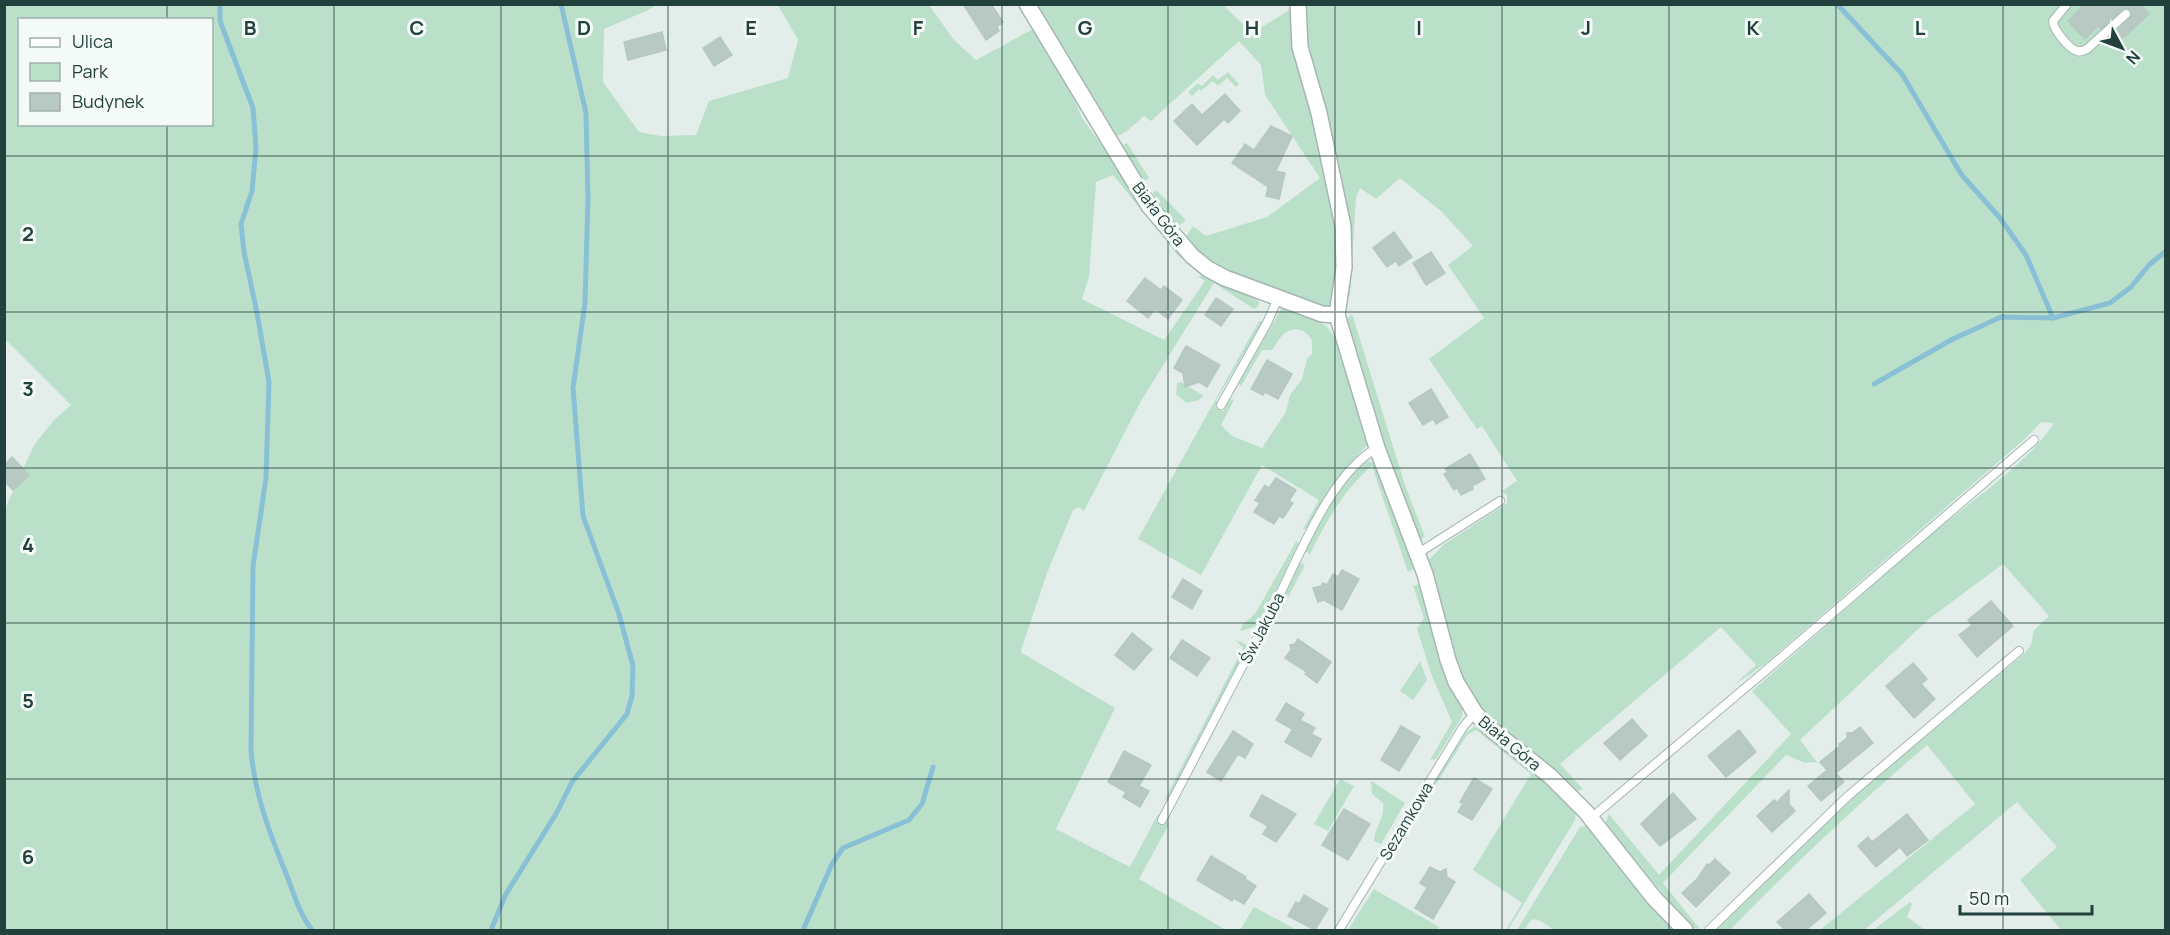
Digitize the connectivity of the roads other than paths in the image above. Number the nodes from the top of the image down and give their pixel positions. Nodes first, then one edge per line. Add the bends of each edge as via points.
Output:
1 (1027, 4) edge
2 (1298, 4) edge
3 (2067, 4) edge
4 (2126, 14) dead end
5 (1278, 298) junction
6 (1337, 315) junction
7 (1221, 405) dead end
8 (2034, 440) dead end
9 (1377, 448) junction
10 (1500, 501) dead end
11 (1417, 554) junction
12 (2019, 651) dead end
13 (1475, 714) junction
14 (1591, 818) junction
15 (1162, 820) dead end
16 (1339, 930) edge
17 (1685, 930) edge
18 (1709, 930) edge

1 - 5 street, Biała Góra via 1149,206 1170,231 1208,268
2 - 6 street via 1300,47 1319,113 1343,226 1344,267
3 - 4 lane via 2053,21 2053,28 2080,52
5 - 6 street, Biała Góra via 1322,314
5 - 7 lane
6 - 9 street, Biała Góra
8 - 14 lane
9 - 11 street, Biała Góra
9 - 15 lane, Św.Jakuba via 1355,465 1306,539
10 - 11 lane
11 - 13 street, Biała Góra via 1448,660
12 - 18 lane via 1848,796
13 - 14 street, Biała Góra via 1550,776
13 - 16 lane, Sezamkowa via 1463,727
14 - 17 street, Biała Góra via 1654,898

